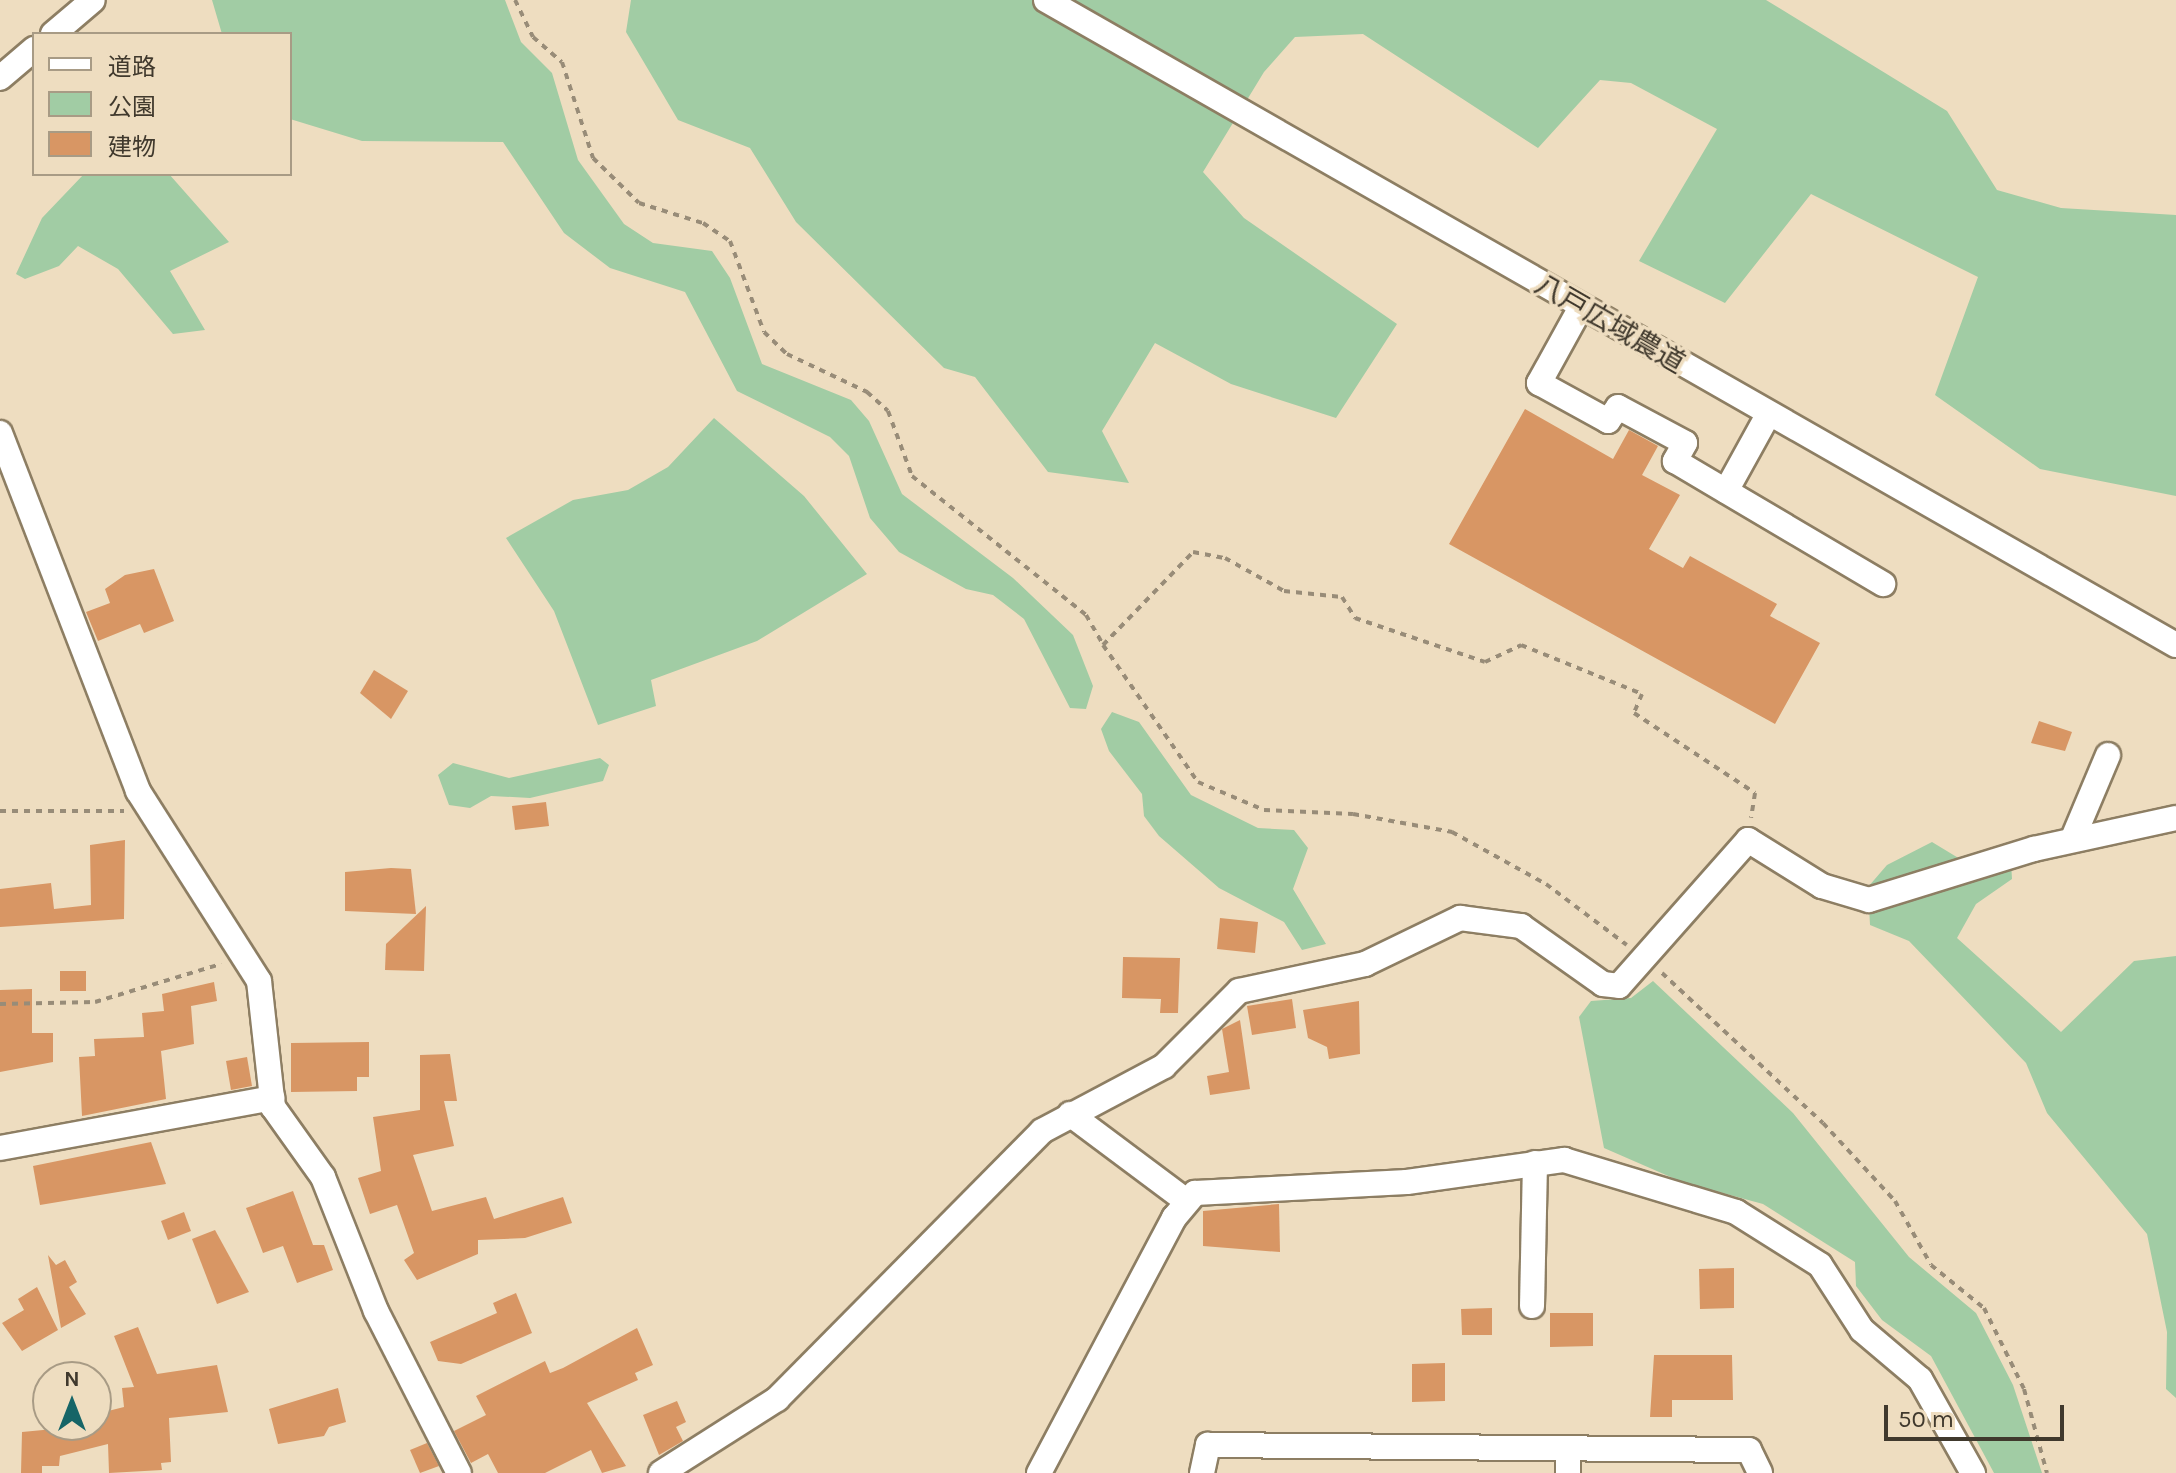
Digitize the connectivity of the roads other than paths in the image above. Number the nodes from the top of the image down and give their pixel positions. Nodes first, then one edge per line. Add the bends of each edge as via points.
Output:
1 (93, 0) edge
2 (1046, 0) edge
3 (55, 32) edge
4 (32, 51) edge
5 (0, 78) edge
6 (1581, 307) junction
7 (1768, 415) junction
8 (0, 433) edge
9 (1726, 491) junction
10 (1883, 584) dead end
11 (2176, 645) edge
12 (2108, 755) dead end
13 (2176, 818) edge
14 (2073, 838) junction
15 (272, 1098) junction
16 (1070, 1114) junction
17 (0, 1148) edge
18 (1535, 1163) junction
19 (1185, 1200) junction
20 (1532, 1306) dead end
21 (1568, 1448) junction
22 (459, 1473) edge
23 (661, 1473) edge
24 (1039, 1473) edge
25 (1202, 1473) edge
26 (1568, 1473) edge
27 (1760, 1473) edge
28 (1973, 1473) edge

1 - 3 street
2 - 6 street, 八戸広域農道
4 - 5 street
6 - 7 street, 八戸広域農道
6 - 9 street via 1539,383 1608,421 1618,407 1685,443 1675,461
7 - 9 street
7 - 11 street, 八戸広域農道
8 - 15 street via 147,807 246,955 267,1007
9 - 10 street
12 - 14 street
13 - 14 street
14 - 16 street via 1869,900 1822,886 1748,840 1619,986 1603,984 1521,926 1460,918 1365,964 1239,991 1164,1066
15 - 17 street
15 - 22 street via 323,1177 376,1311
16 - 19 street
16 - 23 street via 1007,1161 777,1399 718,1443
18 - 19 street via 1407,1182 1214,1188
18 - 20 street
18 - 28 street via 1582,1162 1736,1212 1820,1265 1862,1330 1920,1379
19 - 24 street
21 - 25 street via 1208,1445
21 - 26 street
21 - 27 street via 1749,1450

